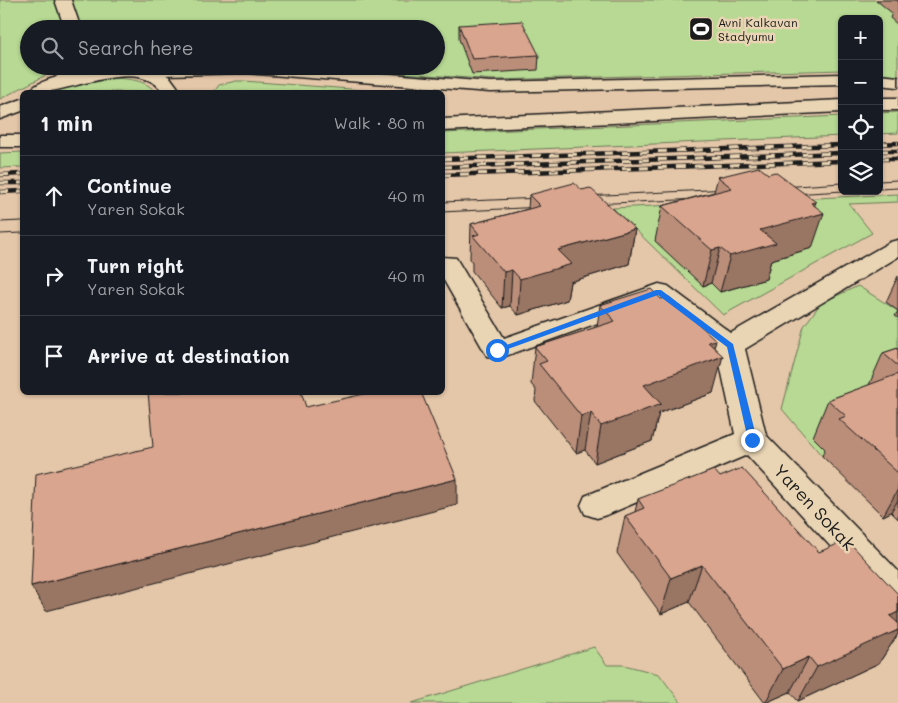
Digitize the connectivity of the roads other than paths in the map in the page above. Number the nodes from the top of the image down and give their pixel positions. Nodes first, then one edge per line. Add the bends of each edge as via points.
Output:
1 (63, 0) edge
2 (70, 20) edge
3 (67, 75) edge
4 (84, 75) edge
5 (146, 75) edge
6 (210, 75) edge
7 (326, 75) edge
8 (838, 79) edge
9 (883, 80) edge
10 (61, 81) junction
11 (898, 82) edge
12 (42, 90) edge
13 (171, 90) edge
14 (177, 90) edge
15 (883, 104) edge
16 (898, 104) edge
17 (20, 106) edge
18 (838, 106) edge
19 (445, 108) edge
20 (741, 109) junction
21 (0, 113) edge
22 (445, 124) edge
23 (20, 140) edge
24 (0, 141) edge
25 (898, 247) edge
26 (447, 264) dead end
27 (730, 346) junction
28 (752, 440) junction
29 (597, 505) dead end
30 (898, 595) edge

1 - 2 main road
3 - 10 main road
4 - 10 main road
5 - 13 main road via 164,82
6 - 14 main road
7 - 8 main road via 519,87
9 - 11 main road
10 - 12 main road
15 - 16 main road
17 - 21 main road
18 - 20 main road
19 - 20 main road
20 - 22 main road
23 - 24 main road
25 - 27 main road
26 - 27 main road via 497,350 659,292
27 - 28 main road
28 - 29 main road
28 - 30 main road, Yaren Sokak

